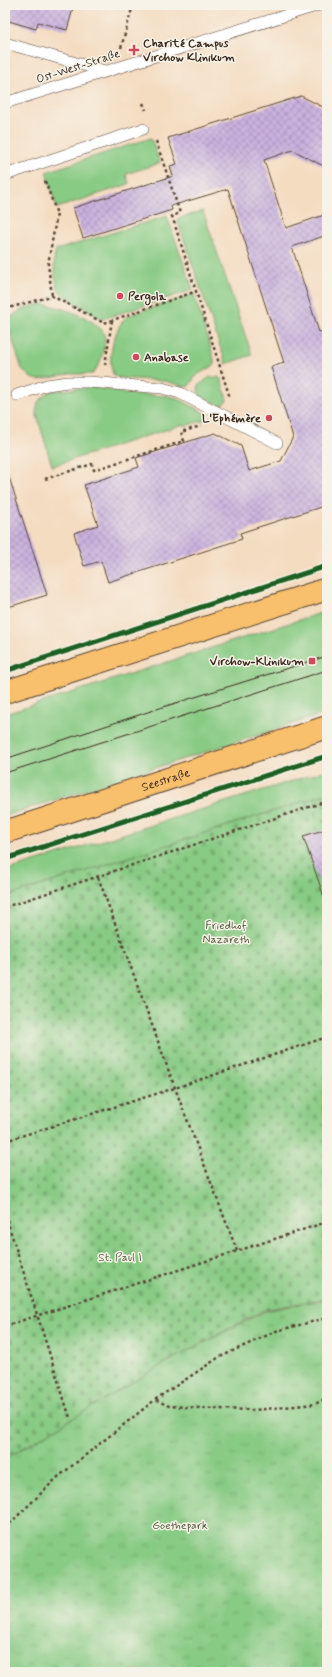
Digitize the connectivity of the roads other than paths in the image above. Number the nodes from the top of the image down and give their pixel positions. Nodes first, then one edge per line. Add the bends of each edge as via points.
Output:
1 (320, 5) edge
2 (5, 43) edge
3 (106, 71) junction
4 (5, 103) edge
5 (143, 129) dead end
6 (5, 174) edge
7 (17, 395) dead end
8 (277, 444) dead end
9 (327, 589) edge
10 (5, 692) edge
11 (327, 727) edge
12 (5, 832) edge

1 - 3 lane, Ost-West-Straße
2 - 3 lane
3 - 4 lane, Ost-West-Straße
5 - 6 lane
7 - 8 lane via 47,385 68,382 162,388 180,393
9 - 10 main road
11 - 12 main road, Seestraße

